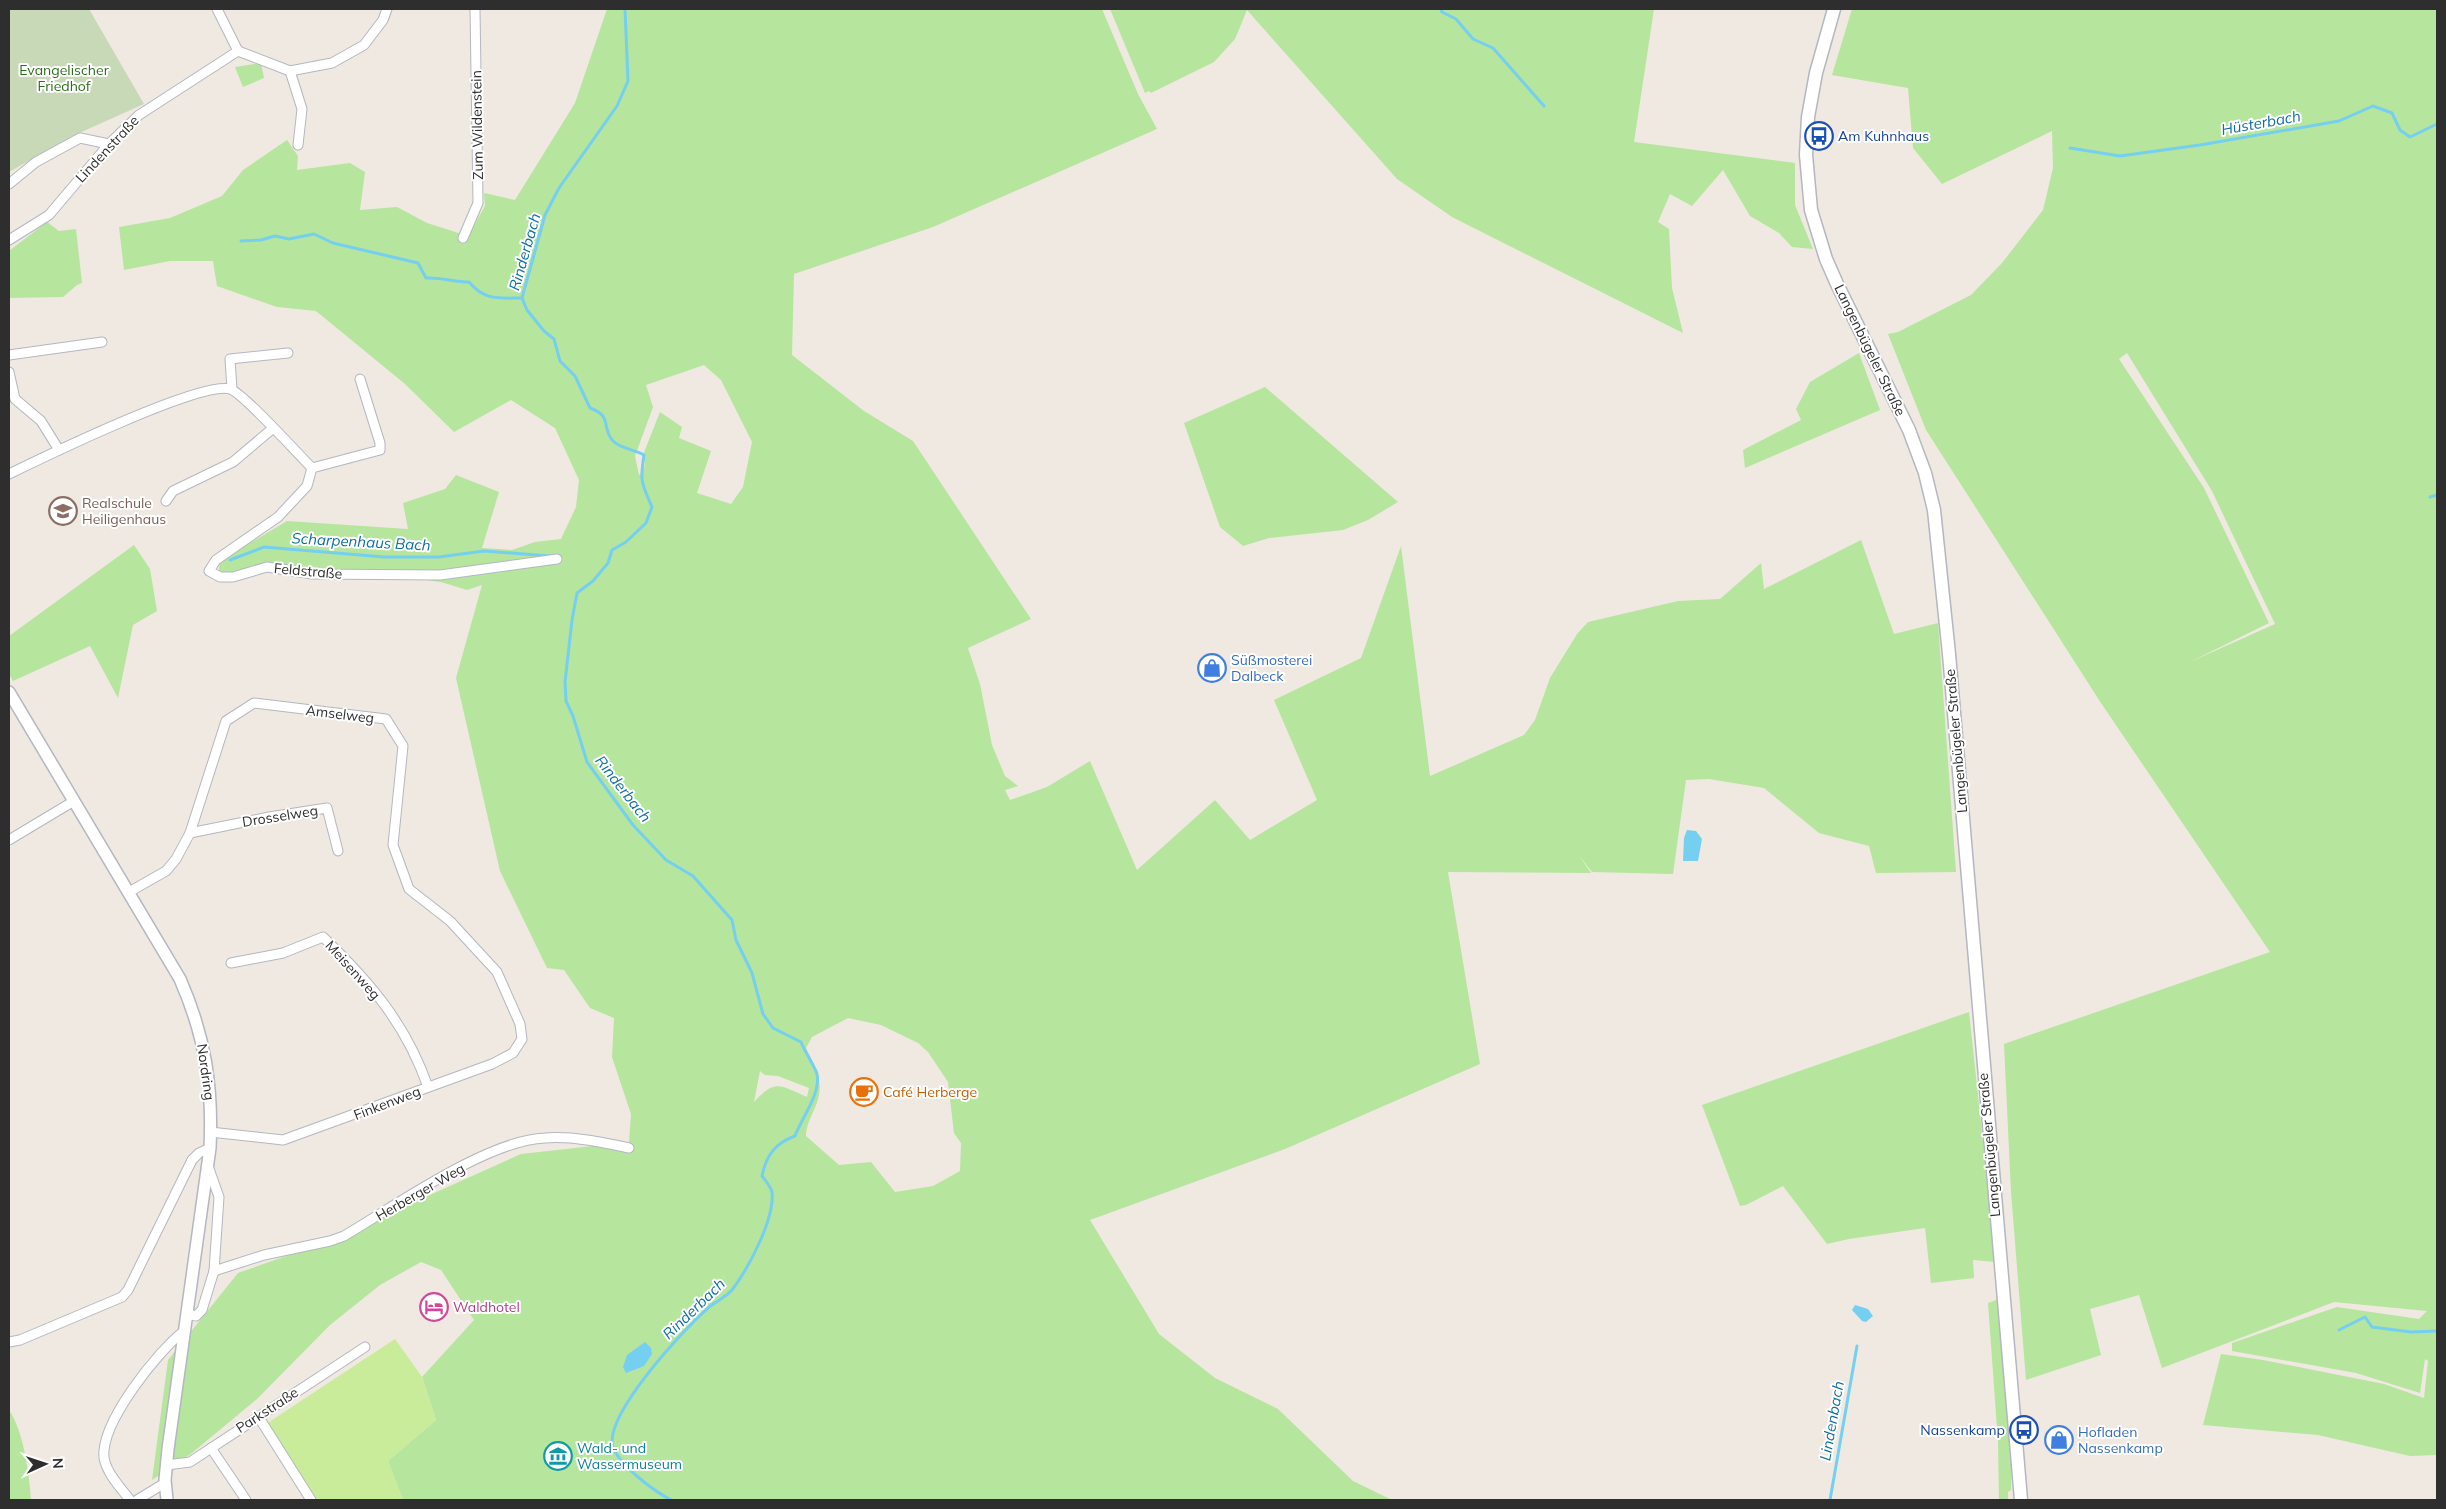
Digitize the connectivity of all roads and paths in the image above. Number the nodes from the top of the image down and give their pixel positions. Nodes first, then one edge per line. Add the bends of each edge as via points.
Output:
1 (216, 9) edge
2 (387, 9) edge
3 (475, 9) edge
4 (1834, 9) edge
5 (238, 50) junction
6 (290, 71) junction
7 (109, 144) junction
8 (298, 145) dead end
9 (9, 184) edge
10 (463, 238) dead end
11 (9, 240) edge
12 (102, 342) dead end
13 (288, 354) dead end
14 (9, 355) edge
15 (9, 372) edge
16 (360, 379) dead end
17 (232, 390) junction
18 (272, 429) junction
19 (59, 450) junction
20 (312, 468) junction
21 (9, 474) edge
22 (166, 501) dead end
23 (557, 559) dead end
24 (9, 692) edge
25 (74, 801) junction
26 (190, 833) junction
27 (9, 840) edge
28 (338, 851) dead end
29 (129, 892) junction
30 (231, 963) dead end
31 (513, 1009) joint
32 (428, 1088) junction
33 (210, 1132) junction
34 (210, 1148) junction
35 (629, 1148) dead end
36 (208, 1165) junction
37 (214, 1271) junction
38 (187, 1314) junction
39 (184, 1331) junction
40 (9, 1342) edge
41 (365, 1347) dead end
42 (258, 1416) junction
43 (211, 1448) junction
44 (166, 1466) junction
45 (165, 1485) junction
46 (130, 1500) edge
47 (137, 1500) edge
48 (167, 1500) edge
49 (246, 1500) edge
50 (311, 1500) edge
51 (2021, 1500) edge

1 - 5 street
2 - 6 street via 383,20 364,45 332,63
3 - 10 street, Zum Wildenstein via 478,204
4 - 51 main road, Langenbügeler Straße via 1816,72 1808,117 1806,155 1811,210 1833,275 1909,430 1934,510
5 - 6 street
5 - 7 street, Lindenstraße via 139,115
6 - 8 street via 302,109
7 - 9 street via 80,138 36,162
7 - 11 street, Lindenstraße via 49,215
12 - 14 street
13 - 17 street via 230,358
15 - 19 street via 15,399 41,421
16 - 20 street via 380,450
17 - 18 street via 252,405
17 - 19 street via 216,388 128,420
18 - 20 street
18 - 22 street via 233,462 173,491
19 - 21 street
20 - 23 street, Feldstraße via 307,486 278,518 216,560 210,571 220,577 233,577 267,567 312,574 440,575
24 - 25 street, Nordring
25 - 27 street
25 - 29 street, Nordring
26 - 28 street, Drosselweg via 327,808
26 - 29 street, Amselweg via 166,871
26 - 31 street, Amselweg via 226,721 254,703 386,719 403,746 393,845 409,889 450,921 475,946 496,972
29 - 33 street, Nordring via 180,979 192,1006 208,1066
30 - 32 street, Meisenweg via 283,953 323,937 354,968 405,1034
31 - 32 street, Finkenweg via 522,1039 513,1053
32 - 33 street, Finkenweg via 283,1140
33 - 34 street, Nordring
34 - 36 street, Nordring
34 - 40 street via 192,1160 128,1290 122,1296
35 - 37 street, Herberger Weg via 569,1138 515,1143 484,1155 344,1236
36 - 37 street via 219,1197
36 - 38 street, Nordring
37 - 38 street via 202,1310 196,1316
38 - 39 street, Nordring
39 - 44 street, Nordring
39 - 46 street via 163,1350 121,1407 106,1439 104,1457 108,1470
41 - 42 street, Parkstraße
42 - 43 street, Parkstraße
42 - 50 street
43 - 44 street, Parkstraße via 190,1462
43 - 49 street
44 - 45 street, Nordring
45 - 47 street
45 - 48 street, Nordring

